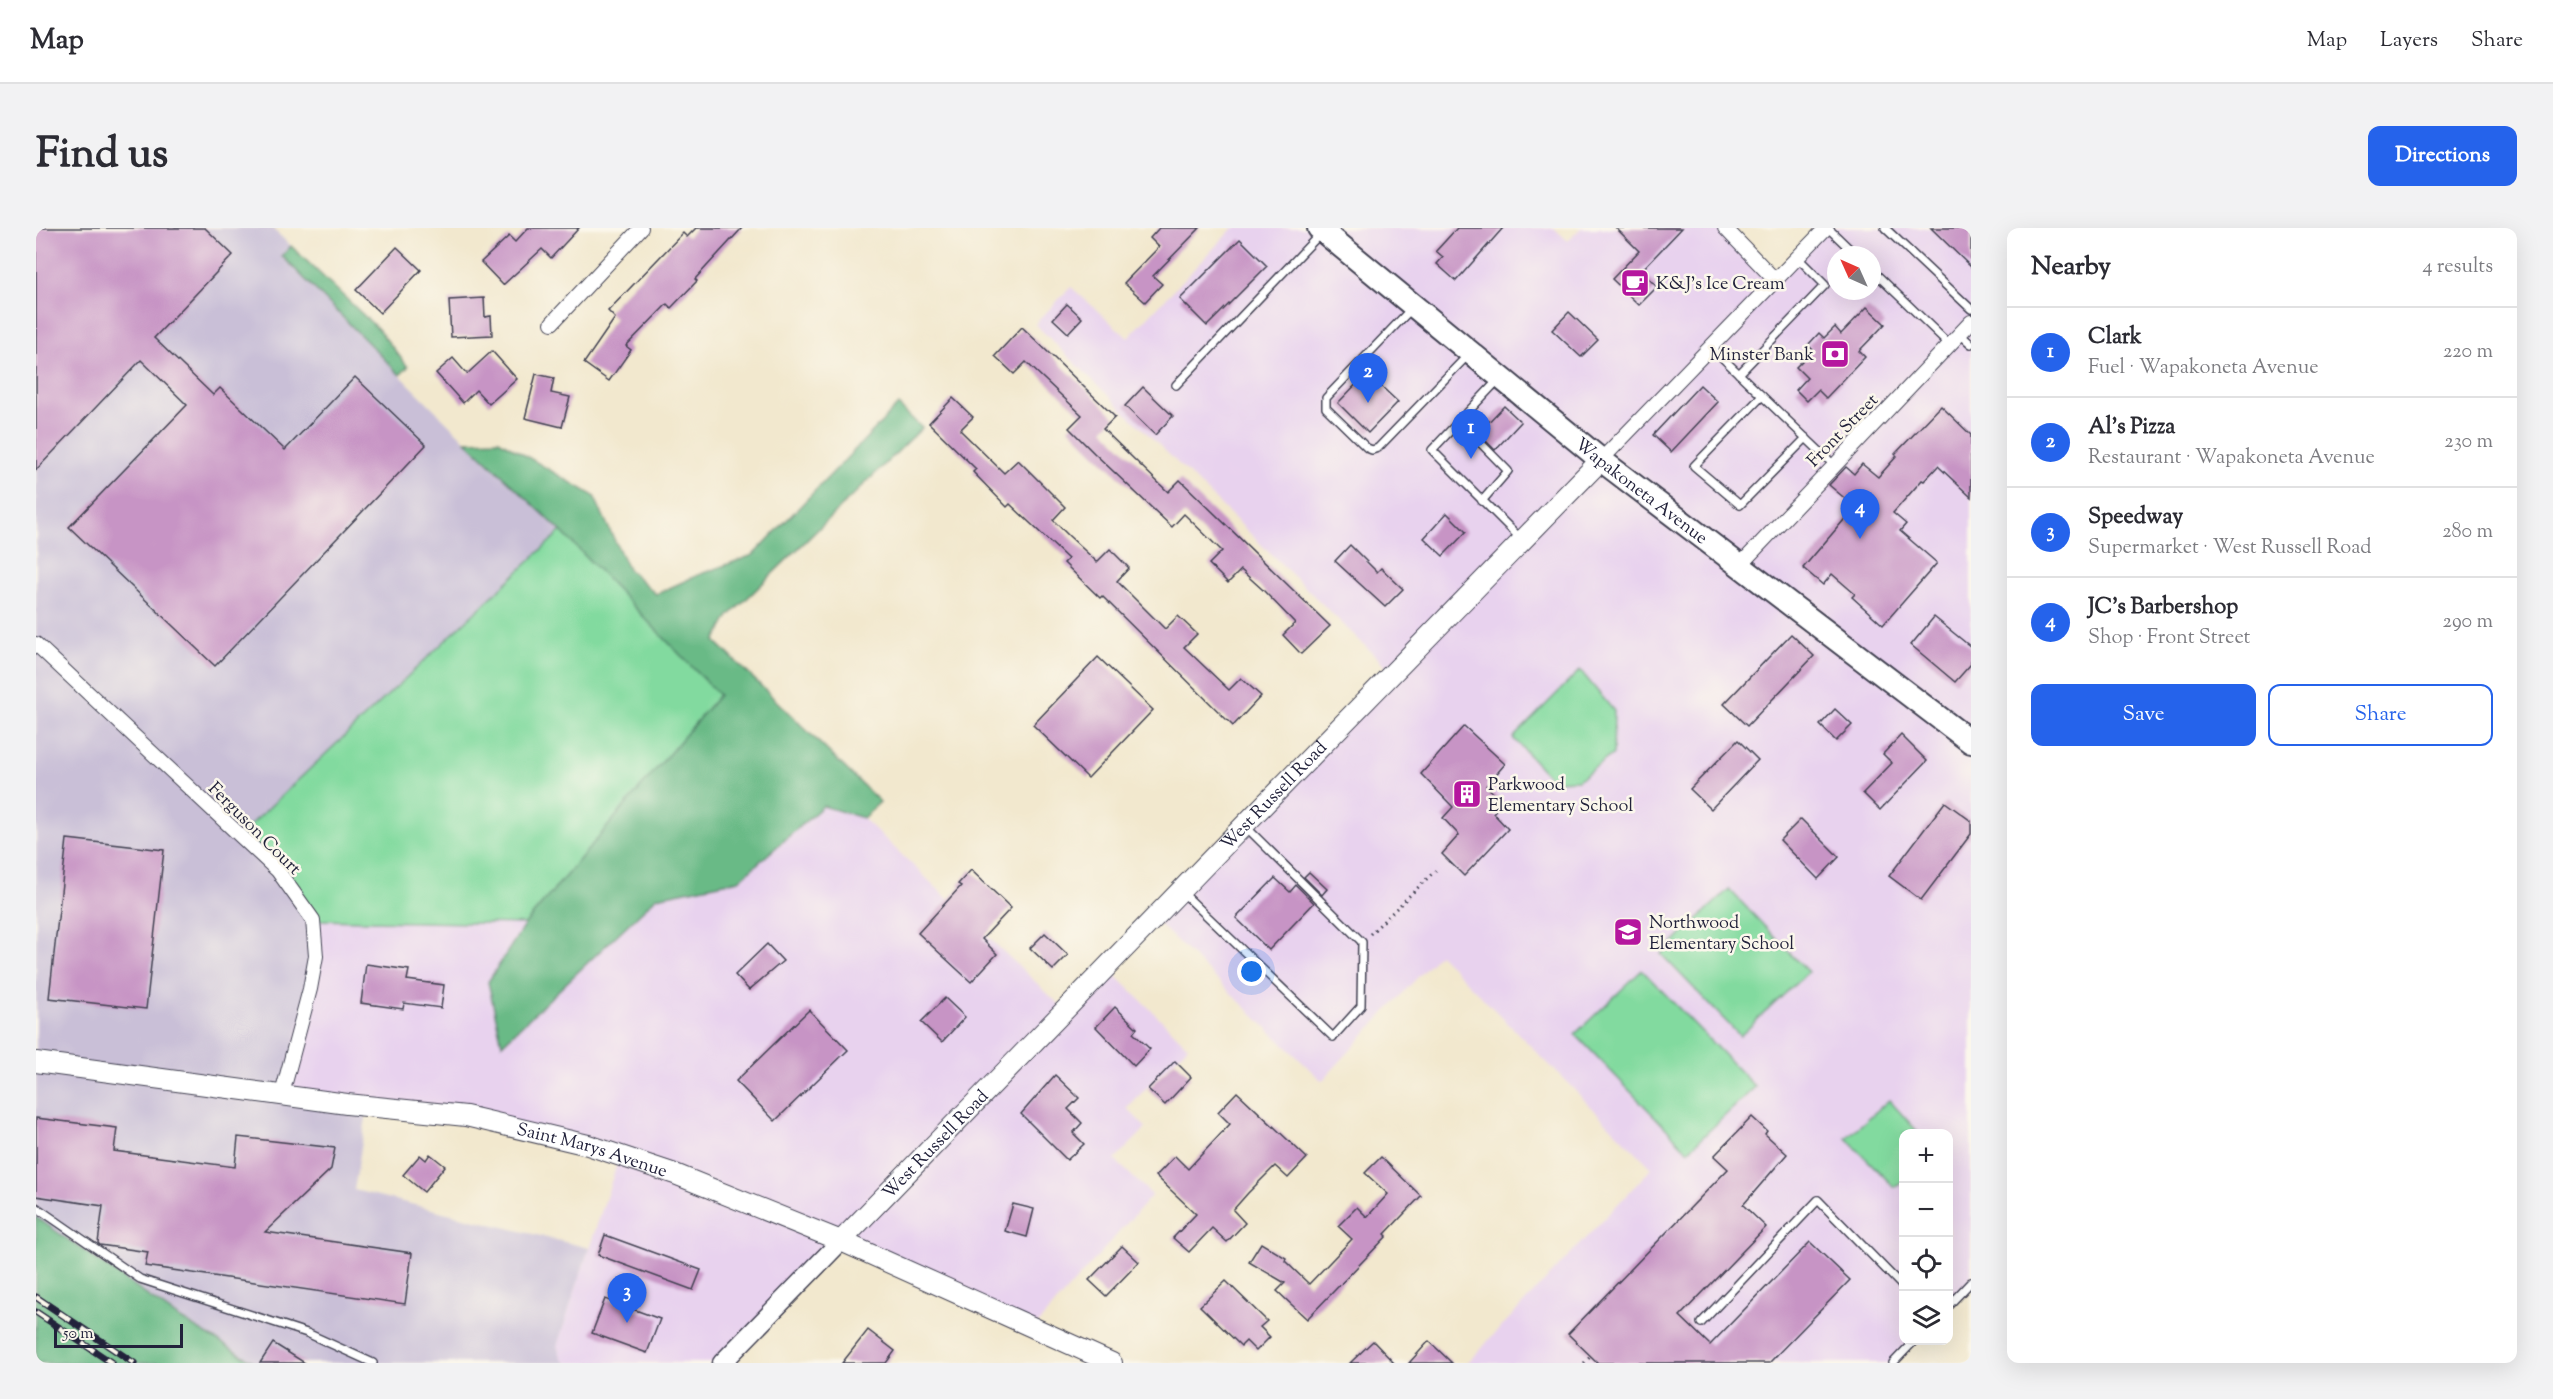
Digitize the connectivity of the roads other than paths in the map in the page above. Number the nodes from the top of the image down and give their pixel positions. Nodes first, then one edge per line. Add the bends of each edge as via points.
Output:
1 (641, 228) edge
2 (1725, 228) edge
3 (1827, 228) edge
4 (1885, 228) edge
5 (1321, 230) edge
6 (1846, 246) edge
7 (1797, 258) junction
8 (1881, 279) edge
9 (1776, 281) junction
10 (1414, 306) junction
11 (1971, 309) edge
12 (1971, 322) edge
13 (552, 323) dead end
14 (1960, 334) junction
15 (1971, 344) edge
16 (1950, 345) junction
17 (1711, 348) junction
18 (1470, 353) junction
19 (1739, 374) junction
20 (1500, 377) junction
21 (1176, 385) dead end
22 (1762, 396) junction
23 (1458, 420) junction
24 (1806, 438) junction
25 (1601, 460) junction
26 (1834, 465) junction
27 (1482, 501) junction
28 (1523, 540) junction
29 (1740, 564) junction
30 (36, 644) edge
31 (1971, 742) edge
32 (1244, 824) junction
33 (1180, 890) junction
34 (36, 1062) edge
35 (282, 1094) junction
36 (36, 1207) edge
37 (841, 1241) junction
38 (1971, 1282) edge
39 (1899, 1283) edge
40 (1953, 1301) edge
41 (1701, 1323) dead end
42 (1911, 1345) edge
43 (373, 1363) edge
44 (722, 1363) edge
45 (1112, 1363) edge
46 (1893, 1363) edge

1 - 13 street
2 - 9 street
3 - 6 lane
3 - 7 street, West Russell Road
4 - 11 lane
5 - 10 main road, Wapakoneta Avenue
5 - 21 lane
7 - 9 street, West Russell Road
7 - 19 lane via 1825,285
8 - 16 lane
9 - 17 street, West Russell Road
10 - 18 main road, Wapakoneta Avenue
10 - 18 lane via 1326,398 1326,408 1367,448 1378,448
12 - 14 street, Front Street
14 - 15 lane
14 - 16 street, Front Street
16 - 26 street, Front Street
17 - 19 lane
17 - 25 street, West Russell Road
18 - 20 main road, Wapakoneta Avenue
19 - 22 lane
20 - 23 lane
20 - 25 main road, Wapakoneta Avenue
22 - 24 lane
22 - 24 lane via 1694,466 1740,505
23 - 27 lane via 1432,450
23 - 27 lane via 1508,471
24 - 26 lane
25 - 28 main road, West Russell Road
25 - 29 main road, Wapakoneta Avenue
26 - 29 street, Front Street
27 - 28 lane
28 - 32 main road, West Russell Road
29 - 31 main road, Wapakoneta Avenue
30 - 35 street, Ferguson Court via 278,871 313,920 316,956
32 - 33 main road, West Russell Road
32 - 33 lane via 1362,942 1361,1006 1333,1037
33 - 37 main road, West Russell Road
34 - 35 main road, Saint Marys Avenue
35 - 37 main road, Saint Marys Avenue via 466,1116 588,1145 675,1174
36 - 43 lane via 140,1279 307,1333
37 - 44 street, West Russell Road
37 - 45 main road, Saint Marys Avenue
38 - 40 lane
39 - 41 lane via 1818,1200
42 - 46 lane

